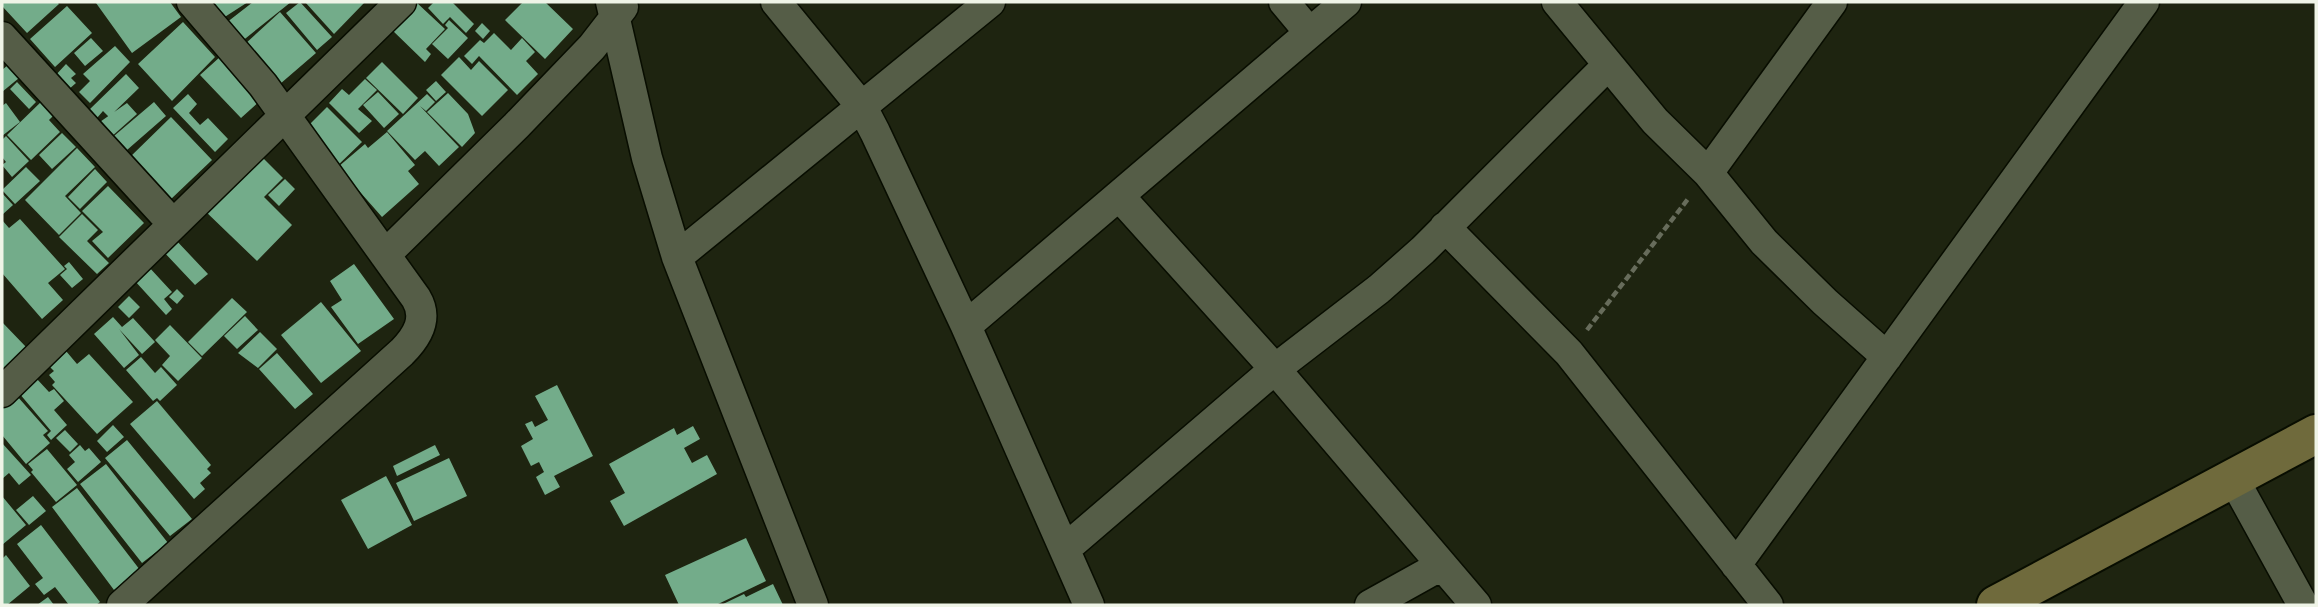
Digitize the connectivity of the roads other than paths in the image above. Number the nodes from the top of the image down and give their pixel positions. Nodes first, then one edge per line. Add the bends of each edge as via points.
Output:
1 (191, 2) edge
2 (401, 2) edge
3 (776, 2) edge
4 (988, 2) edge
5 (1284, 2) edge
6 (1346, 2) edge
7 (1557, 2) edge
8 (2144, 2) edge
9 (1824, 5) edge
10 (618, 7) edge
11 (1309, 32) junction
12 (2, 37) edge
13 (1608, 65) junction
14 (862, 107) junction
15 (284, 118) junction
16 (1708, 173) junction
17 (1119, 197) junction
18 (173, 224) junction
19 (1445, 227) junction
20 (385, 255) junction
21 (677, 257) junction
22 (966, 326) junction
23 (1887, 357) junction
24 (1275, 369) junction
25 (2, 391) edge
26 (2316, 434) edge
27 (2233, 478) junction
28 (1065, 550) junction
29 (1441, 565) junction
30 (1737, 565) junction
31 (122, 605) edge
32 (813, 605) edge
33 (1089, 605) edge
34 (1370, 605) edge
35 (1476, 605) edge
36 (1768, 605) edge
37 (1996, 605) edge
38 (2303, 605) edge

1 - 15 street via 263,85
2 - 15 street
3 - 14 street
4 - 14 street
5 - 11 street
6 - 11 street
7 - 13 street
8 - 23 street
9 - 16 street
10 - 20 street via 592,47
10 - 21 street via 647,158
11 - 17 street
12 - 18 street
13 - 16 street via 1655,121
13 - 19 street
14 - 21 street
14 - 22 street
15 - 18 street
15 - 20 street
16 - 23 street via 1764,242
17 - 22 street
17 - 24 street
18 - 25 street
19 - 24 street via 1379,289
19 - 30 street via 1569,353
20 - 31 street via 422,309 419,331 412,341
21 - 32 street
22 - 28 street
23 - 30 street
24 - 28 street
24 - 29 street
26 - 27 street
27 - 37 street
27 - 38 street
28 - 33 street
29 - 34 street
29 - 35 street
30 - 36 street

